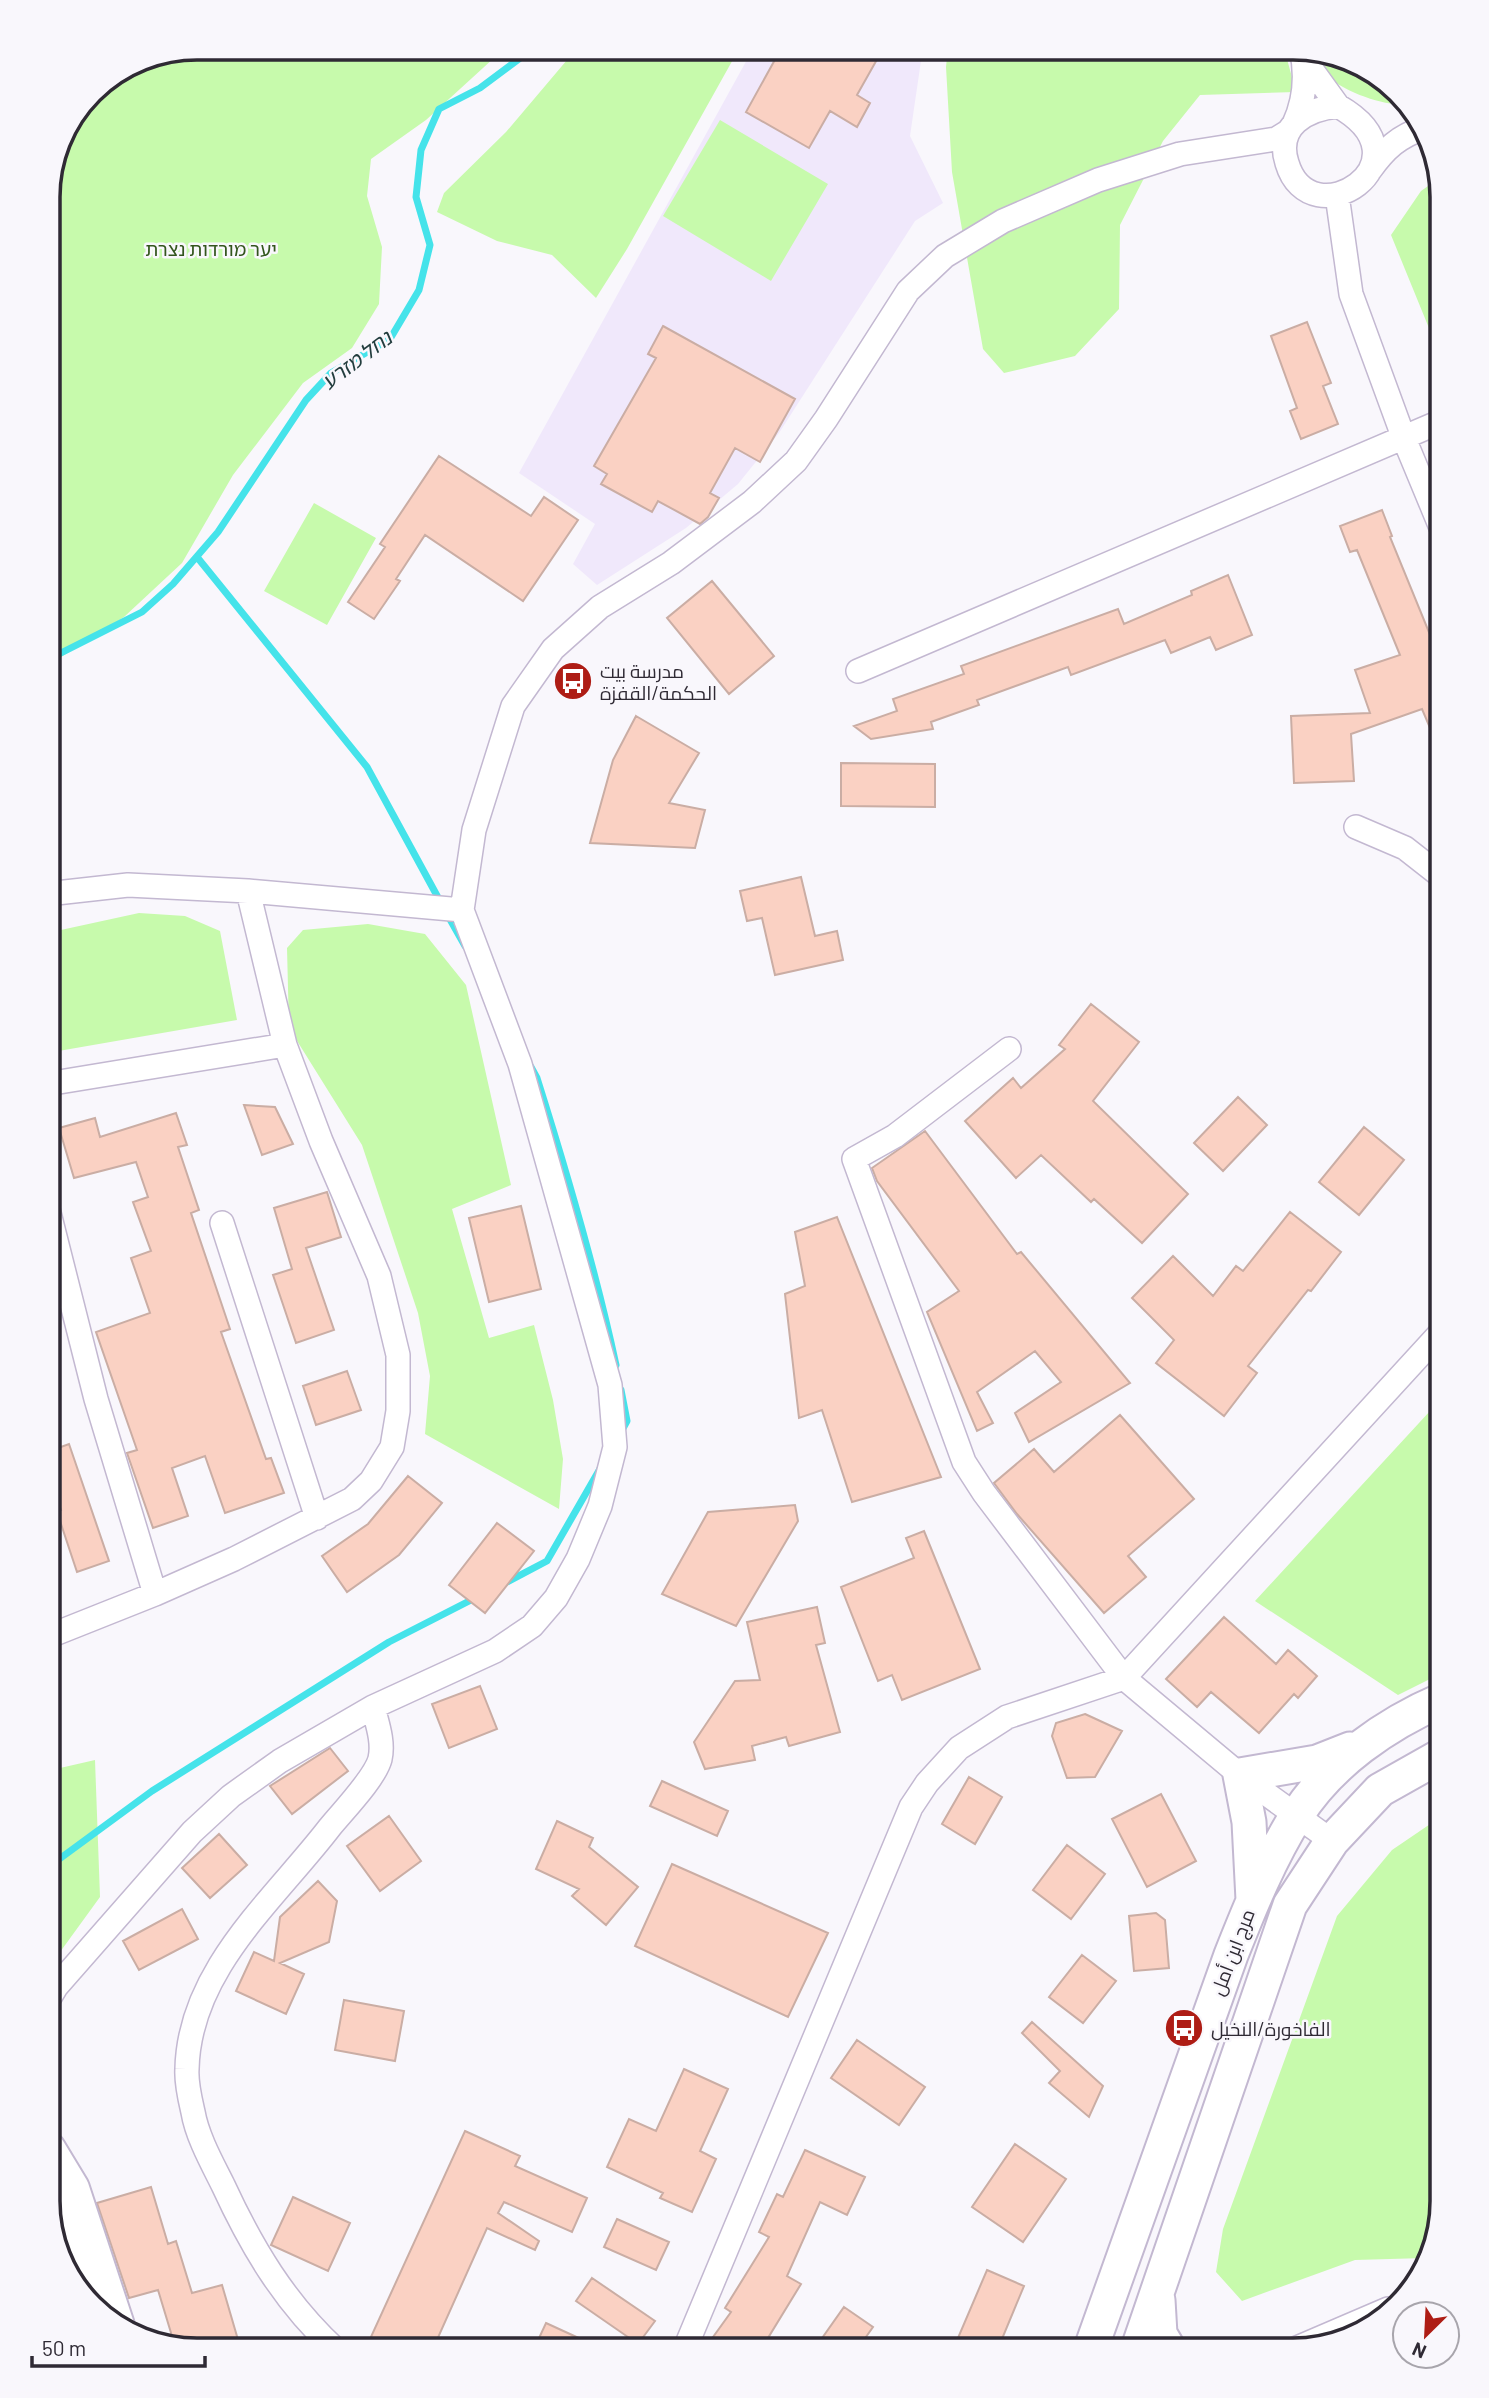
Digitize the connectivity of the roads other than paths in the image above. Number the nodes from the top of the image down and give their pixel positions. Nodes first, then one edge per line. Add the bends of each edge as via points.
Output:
1 (1303, 60) edge
2 (1308, 61) edge
3 (1338, 106) junction
4 (1360, 119) junction
5 (1291, 128) junction
6 (1411, 129) edge
7 (1413, 133) edge
8 (1218, 148) junction
9 (1287, 167) junction
10 (1370, 170) junction
11 (1337, 195) junction
12 (1430, 426) edge
13 (1404, 436) junction
14 (1430, 500) edge
15 (858, 671) dead end
16 (1356, 827) dead end
17 (1430, 868) edge
18 (248, 891) junction
19 (60, 893) edge
20 (461, 910) junction
21 (285, 1045) junction
22 (1009, 1049) dead end
23 (60, 1082) edge
24 (222, 1223) dead end
25 (60, 1256) edge
26 (1430, 1344) edge
27 (317, 1518) junction
28 (155, 1594) junction
29 (60, 1632) edge
30 (1124, 1678) junction
31 (373, 1707) junction
32 (1430, 1707) edge
33 (1363, 1744) junction
34 (1430, 1762) edge
35 (1240, 1775) junction
36 (1297, 1815) junction
37 (1332, 1841) junction
38 (1253, 1900) junction
39 (60, 1983) edge
40 (60, 2173) edge
41 (1158, 2294) junction
42 (110, 2308) edge
43 (322, 2338) edge
44 (689, 2338) edge
45 (1095, 2338) edge
46 (1142, 2338) edge
47 (1162, 2338) edge

1 - 5 street via 1303,100
2 - 3 street
3 - 4 street
3 - 5 street via 1305,114
4 - 6 street
4 - 10 street via 1373,143
5 - 8 street via 1276,139
5 - 9 street via 1284,155
7 - 10 street via 1384,150
8 - 9 street via 1248,149 1274,157
8 - 20 street via 1180,154 1098,180 1003,221 945,256 908,291 796,461 752,502 671,563 600,607 553,649 513,706 474,830
9 - 11 street via 1307,190
10 - 11 street via 1362,182
11 - 13 street via 1351,293
12 - 13 street
13 - 14 street
13 - 15 street
16 - 17 street via 1405,848
18 - 19 street via 128,885
18 - 20 street
18 - 21 street
20 - 31 street via 524,1077 610,1385 615,1447 600,1506 578,1559 556,1598 532,1626 495,1651
21 - 23 street
21 - 27 street via 379,1276 398,1354 398,1410 392,1447 371,1481 352,1499
22 - 30 street via 895,1136 855,1159 964,1462
24 - 27 street
25 - 28 street via 96,1399
26 - 30 street
27 - 28 street
28 - 29 street
30 - 35 street
30 - 44 street via 1007,1717 960,1748 911,1807
31 - 39 street via 279,1761 231,1796 192,1832
31 - 43 street via 381,1740 373,1774 247,1925 215,1975 194,2022 187,2070 193,2115 239,2221 280,2290
32 - 33 street, مرج ابن أمل
33 - 35 street via 1317,1762
33 - 36 street, مرج ابن أمل via 1323,1781
34 - 37 street, مرج ابن أمل via 1380,1790
35 - 36 street
35 - 38 street via 1249,1822
36 - 37 street
36 - 38 street, مرج ابن أمل
37 - 41 street, مرج ابن أمل via 1290,1905
38 - 45 street, مرج ابن أمل via 1192,2058
40 - 42 highway
41 - 46 street, مرج ابن أمل
41 - 47 street

